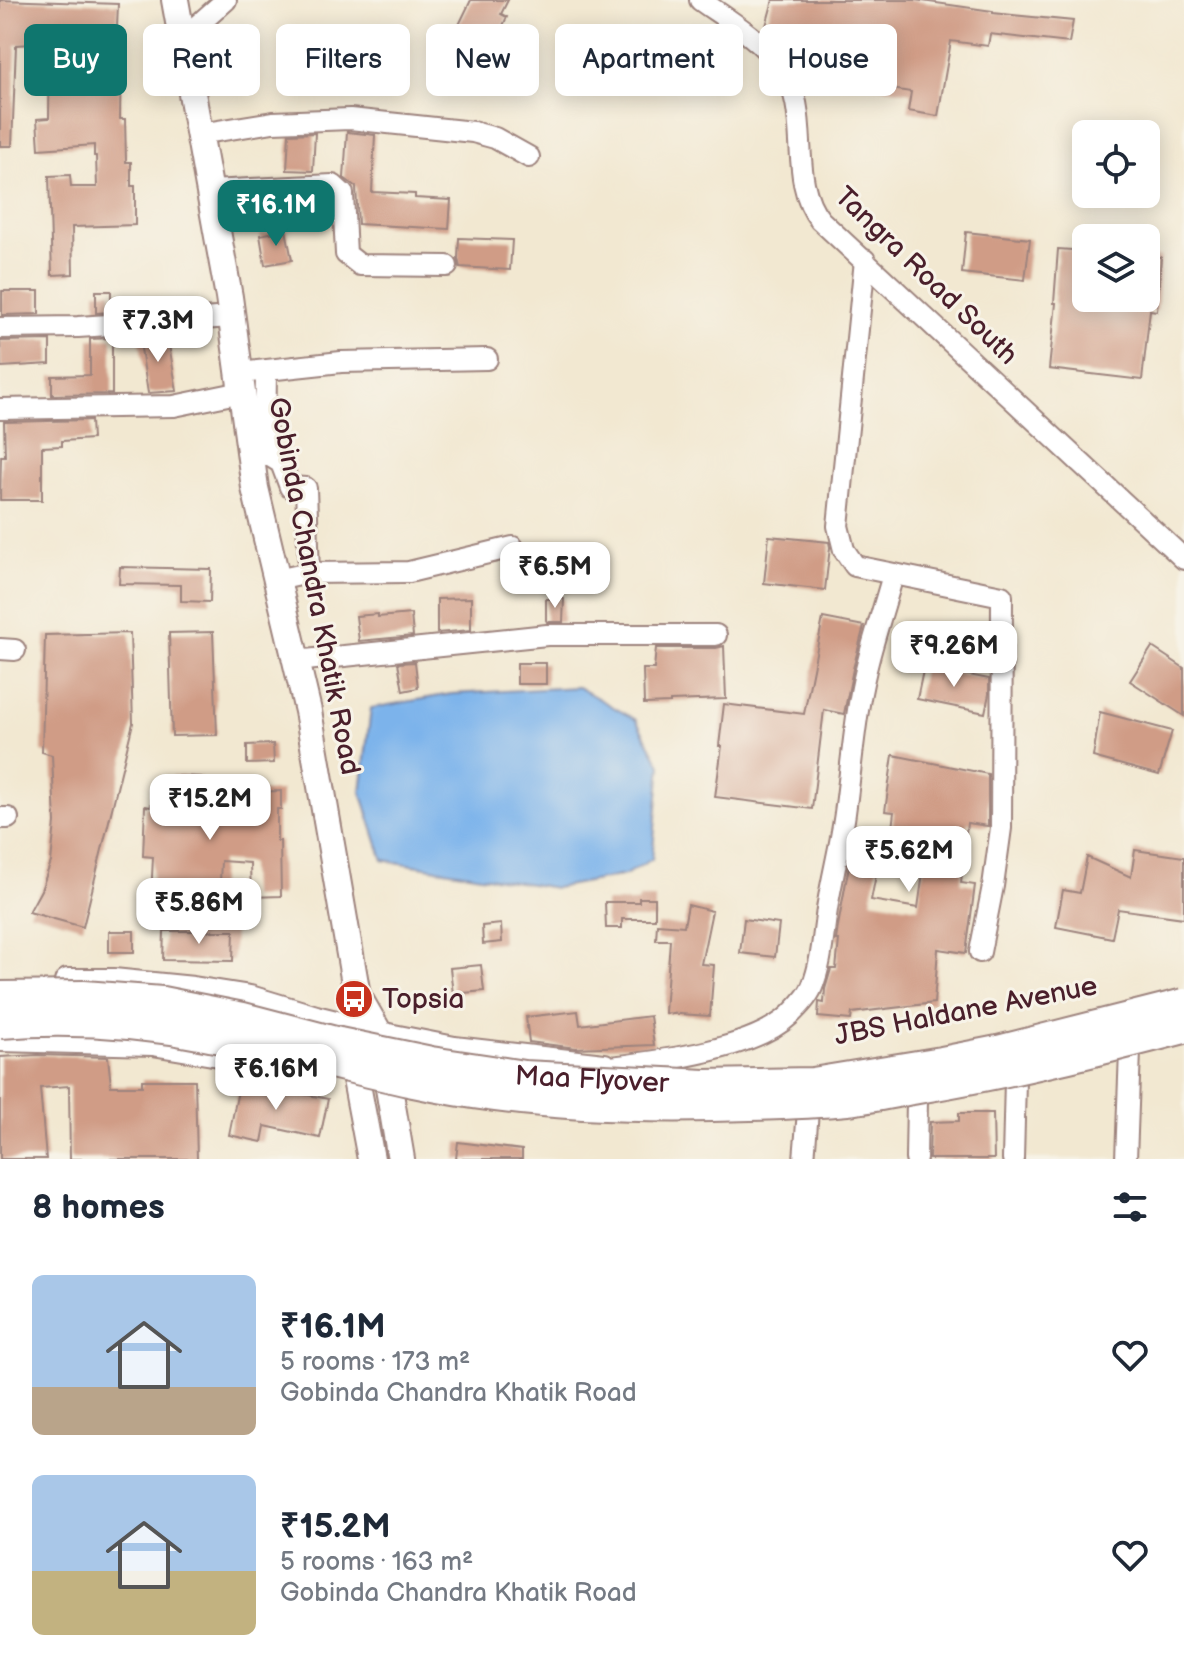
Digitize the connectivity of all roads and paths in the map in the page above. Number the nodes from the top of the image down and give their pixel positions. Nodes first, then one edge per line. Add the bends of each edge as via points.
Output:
1 (175, 0) edge
2 (226, 0) edge
3 (700, 0) edge
4 (179, 24) edge
5 (199, 24) edge
6 (192, 96) edge
7 (199, 134) junction
8 (529, 157) dead end
9 (210, 191) junction
10 (865, 260) junction
11 (447, 266) dead end
12 (232, 317) junction
13 (0, 328) edge
14 (487, 359) dead end
15 (266, 370) junction
16 (241, 382) junction
17 (0, 409) edge
18 (513, 547) dead end
19 (1184, 559) edge
20 (309, 573) junction
21 (893, 575) junction
22 (277, 580) junction
23 (716, 635) dead end
24 (296, 661) junction
25 (980, 952) dead end
26 (0, 984) edge
27 (357, 995) junction
28 (0, 997) edge
29 (1184, 997) edge
30 (1184, 1004) edge
31 (0, 1023) edge
32 (346, 1026) junction
33 (1184, 1028) edge
34 (380, 1035) junction
35 (1184, 1037) edge
36 (0, 1038) edge
37 (1130, 1051) junction
38 (611, 1067) junction
39 (1015, 1080) junction
40 (357, 1084) junction
41 (390, 1091) junction
42 (917, 1099) junction
43 (808, 1111) junction
44 (369, 1159) edge
45 (401, 1159) edge
46 (804, 1159) edge
47 (916, 1159) edge
48 (1013, 1159) edge
49 (1126, 1159) edge

1 - 4 main road, Gobinda Chandra Khatik Road
2 - 5 street
3 - 10 street, Tangra Road South via 761,44 782,68 797,103 811,209
6 - 7 main road, Gobinda Chandra Khatik Road
7 - 8 street via 273,122 350,119 473,132
7 - 9 main road, Gobinda Chandra Khatik Road
9 - 11 street via 333,185 343,194 346,254 360,265
9 - 12 main road, Gobinda Chandra Khatik Road
10 - 19 street, Tangra Road South
10 - 21 street via 838,526 855,566
12 - 13 street
12 - 16 main road, Gobinda Chandra Khatik Road
14 - 15 street via 341,362
15 - 16 street
15 - 20 street via 265,453 281,463 290,487 306,488
16 - 17 street via 174,406
16 - 22 main road, Gobinda Chandra Khatik Road via 255,488
18 - 20 street via 409,572
20 - 22 street
21 - 25 street via 1002,596 1001,828
21 - 38 street via 858,707 845,817 809,993 788,1017 762,1034 661,1061
22 - 24 main road, Gobinda Chandra Khatik Road
23 - 24 street via 547,635
24 - 27 main road, Gobinda Chandra Khatik Road
26 - 32 main road, JBS Haldane Avenue via 113,982 193,990 250,999
27 - 32 main road
27 - 34 main road
28 - 30 highway, Maa Flyover, bridge via 162,1002 462,1066 540,1077 705,1085 813,1083 942,1062
29 - 38 main road, JBS Haldane Avenue via 905,1061 844,1070 651,1076
31 - 33 highway, Maa Flyover, bridge via 70,1021 203,1034 495,1096 702,1107 835,1101 947,1084
32 - 34 main road, JBS Haldane Avenue
32 - 40 main road
34 - 38 main road, JBS Haldane Avenue via 454,1050
34 - 41 main road
35 - 37 main road
36 - 40 main road via 153,1042
37 - 39 main road
37 - 49 street
39 - 42 main road
39 - 48 street
40 - 41 main road
40 - 44 main road
41 - 43 main road via 545,1114 732,1117
41 - 45 main road
42 - 43 main road
42 - 47 street
43 - 46 street

